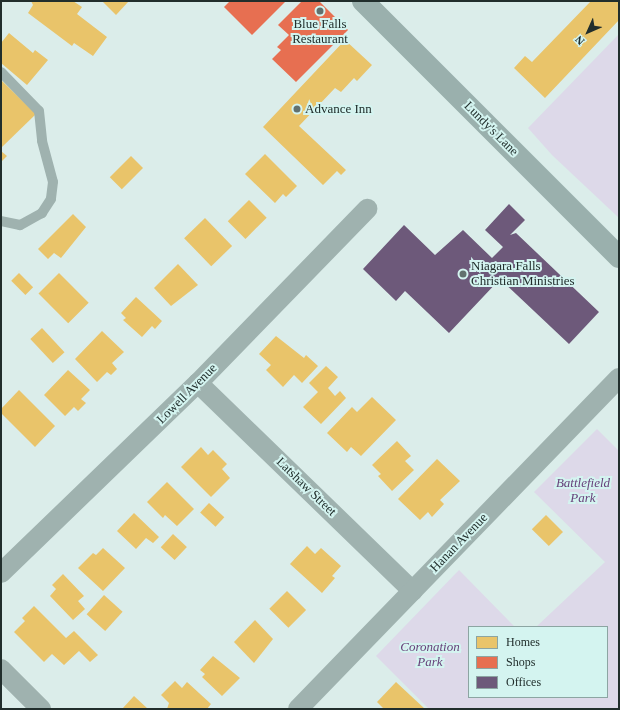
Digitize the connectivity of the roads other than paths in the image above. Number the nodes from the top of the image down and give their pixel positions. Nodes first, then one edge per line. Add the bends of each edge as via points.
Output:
1 (363, 1) edge
2 (1, 72) edge
3 (367, 209) dead end
4 (1, 221) edge
5 (619, 257) edge
6 (619, 378) edge
7 (198, 383) junction
8 (1, 573) edge
9 (413, 591) junction
10 (1, 669) edge
11 (41, 709) edge
12 (298, 709) edge

1 - 5 main road, Lundy's Lane
2 - 4 lane via 39,111 42,141 54,182 51,199 42,213 20,225
3 - 7 street, Lowell Avenue
6 - 9 street, Hanan Avenue
7 - 8 street, Lowell Avenue
7 - 9 street, Latshaw Street
9 - 12 street, Hanan Avenue
10 - 11 street

